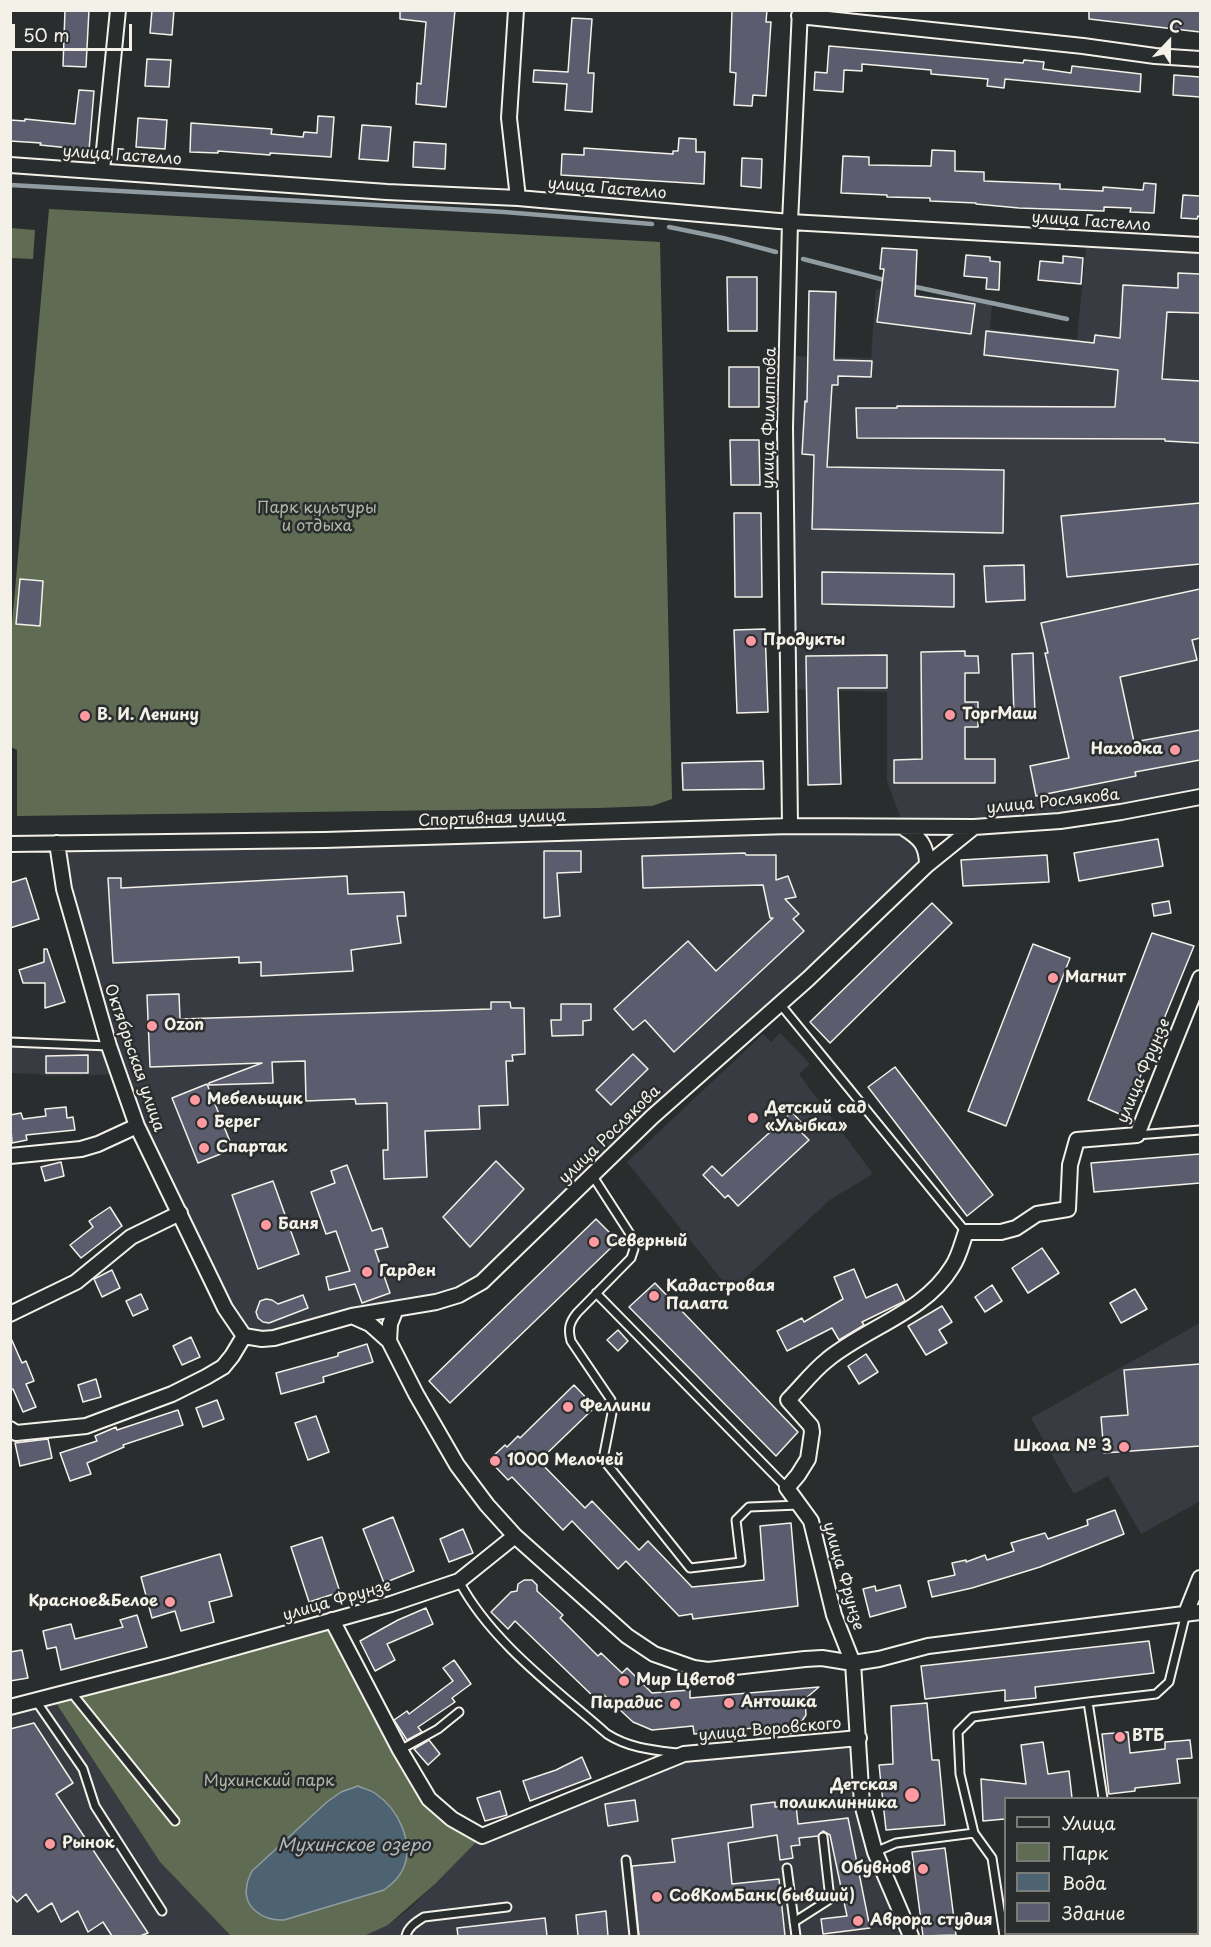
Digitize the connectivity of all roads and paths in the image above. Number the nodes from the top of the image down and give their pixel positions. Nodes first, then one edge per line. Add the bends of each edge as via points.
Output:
1 (118, 10) edge
2 (516, 10) edge
3 (799, 13) edge
4 (1200, 59) edge
5 (10, 165) edge
6 (102, 170) junction
7 (518, 198) junction
8 (790, 222) junction
9 (1200, 245) edge
10 (1200, 797) edge
11 (790, 826) junction
12 (974, 827) junction
13 (904, 828) junction
14 (57, 843) junction
15 (10, 844) edge
16 (927, 865) junction
17 (1200, 978) edge
18 (780, 1004) junction
19 (10, 1042) edge
20 (109, 1046) junction
21 (137, 1126) junction
22 (1200, 1130) edge
23 (1137, 1136) junction
24 (10, 1156) edge
25 (592, 1175) junction
26 (180, 1213) junction
27 (966, 1232) junction
28 (596, 1293) junction
29 (396, 1309) junction
30 (10, 1314) edge
31 (352, 1316) junction
32 (244, 1336) junction
33 (389, 1341) junction
34 (10, 1428) edge
35 (787, 1488) junction
36 (799, 1505) junction
37 (515, 1536) junction
38 (1200, 1578) edge
39 (459, 1581) junction
40 (1200, 1612) edge
41 (1186, 1613) junction
42 (332, 1620) junction
43 (853, 1663) junction
44 (71, 1692) junction
45 (36, 1701) junction
46 (1088, 1702) junction
47 (10, 1707) edge
48 (459, 1712) dead end
49 (859, 1738) junction
50 (400, 1750) junction
51 (684, 1754) junction
52 (1102, 1797) edge
53 (175, 1821) dead end
54 (974, 1833) junction
55 (822, 1837) dead end
56 (874, 1852) junction
57 (626, 1860) dead end
58 (787, 1868) dead end
59 (507, 1907) dead end
60 (162, 1911) dead end
61 (794, 1922) junction
62 (406, 1936) edge
63 (634, 1936) edge
64 (796, 1936) edge
65 (911, 1936) edge
66 (1004, 1936) edge

1 - 6 street
2 - 7 street via 509,118
3 - 4 street
3 - 8 street, улица Филиппова
5 - 6 street, улица Гастелло
6 - 7 street, улица Гастелло
7 - 8 street, улица Гастелло
8 - 9 street, улица Гастелло
8 - 11 street, улица Филиппова via 785,427
10 - 12 street, улица Рослякова via 1060,821
11 - 13 street, Спортивная улица
11 - 14 street, Спортивная улица via 324,840
12 - 13 street, Спортивная улица
12 - 16 street, улица Рослякова
13 - 16 street via 925,846
14 - 15 street, Спортивная улица
14 - 20 street, Октябрьская улица via 64,889
16 - 18 street, улица Рослякова
17 - 23 street, улица Фрунзе
18 - 25 street, улица Рослякова
18 - 27 lane
19 - 20 lane
20 - 21 street, Октябрьская улица
21 - 24 street via 81,1149
21 - 26 street, Октябрьская улица
22 - 23 lane
23 - 27 street, улица Фрунзе via 1077,1140 1070,1165 1068,1209 1036,1214 1016,1228 1001,1232
25 - 28 lane via 632,1238 634,1249 631,1258
25 - 29 street, улица Рослякова via 482,1282 459,1295
26 - 30 street via 131,1237 76,1282
26 - 32 street, Октябрьская улица via 225,1308
27 - 35 street via 954,1265 918,1304 826,1360 788,1400 812,1432 808,1459
28 - 35 lane
28 - 36 lane via 576,1313 568,1331 611,1400 603,1459 690,1568 741,1562 736,1520 748,1508
29 - 31 street, улица Рослякова
29 - 33 street
31 - 32 street, улица Рослякова via 274,1338
31 - 33 street via 370,1324
32 - 34 street via 223,1367 144,1405 86,1426 16,1433
33 - 37 street via 458,1465
35 - 36 street, улица Фрунзе
36 - 43 street, улица Фрунзе via 812,1521 834,1615
37 - 39 street, улица Фрунзе
37 - 43 street via 627,1636 671,1661 708,1670 814,1658
38 - 41 street
39 - 42 street, улица Фрунзе
39 - 51 lane via 470,1603 508,1646 607,1734 639,1748
40 - 41 street
41 - 43 street via 928,1646
41 - 46 lane via 1169,1682 1156,1694
42 - 44 street, улица Фрунзе
42 - 50 street
43 - 49 street, улица Воровского
44 - 45 street, улица Фрунзе
44 - 53 lane
45 - 47 street, улица Фрунзе
45 - 60 lane via 83,1769 95,1806
46 - 52 lane
46 - 54 lane via 973,1717 958,1732 960,1774
48 - 50 lane
49 - 51 street, улица Воровского
49 - 56 street via 862,1804
50 - 51 street, улица Воровского via 429,1798 452,1819 482,1836
54 - 56 lane via 896,1843
54 - 66 lane via 992,1858
55 - 61 lane via 830,1899
56 - 65 street
57 - 63 lane
58 - 61 lane
59 - 62 lane via 424,1917 414,1923
61 - 64 lane

